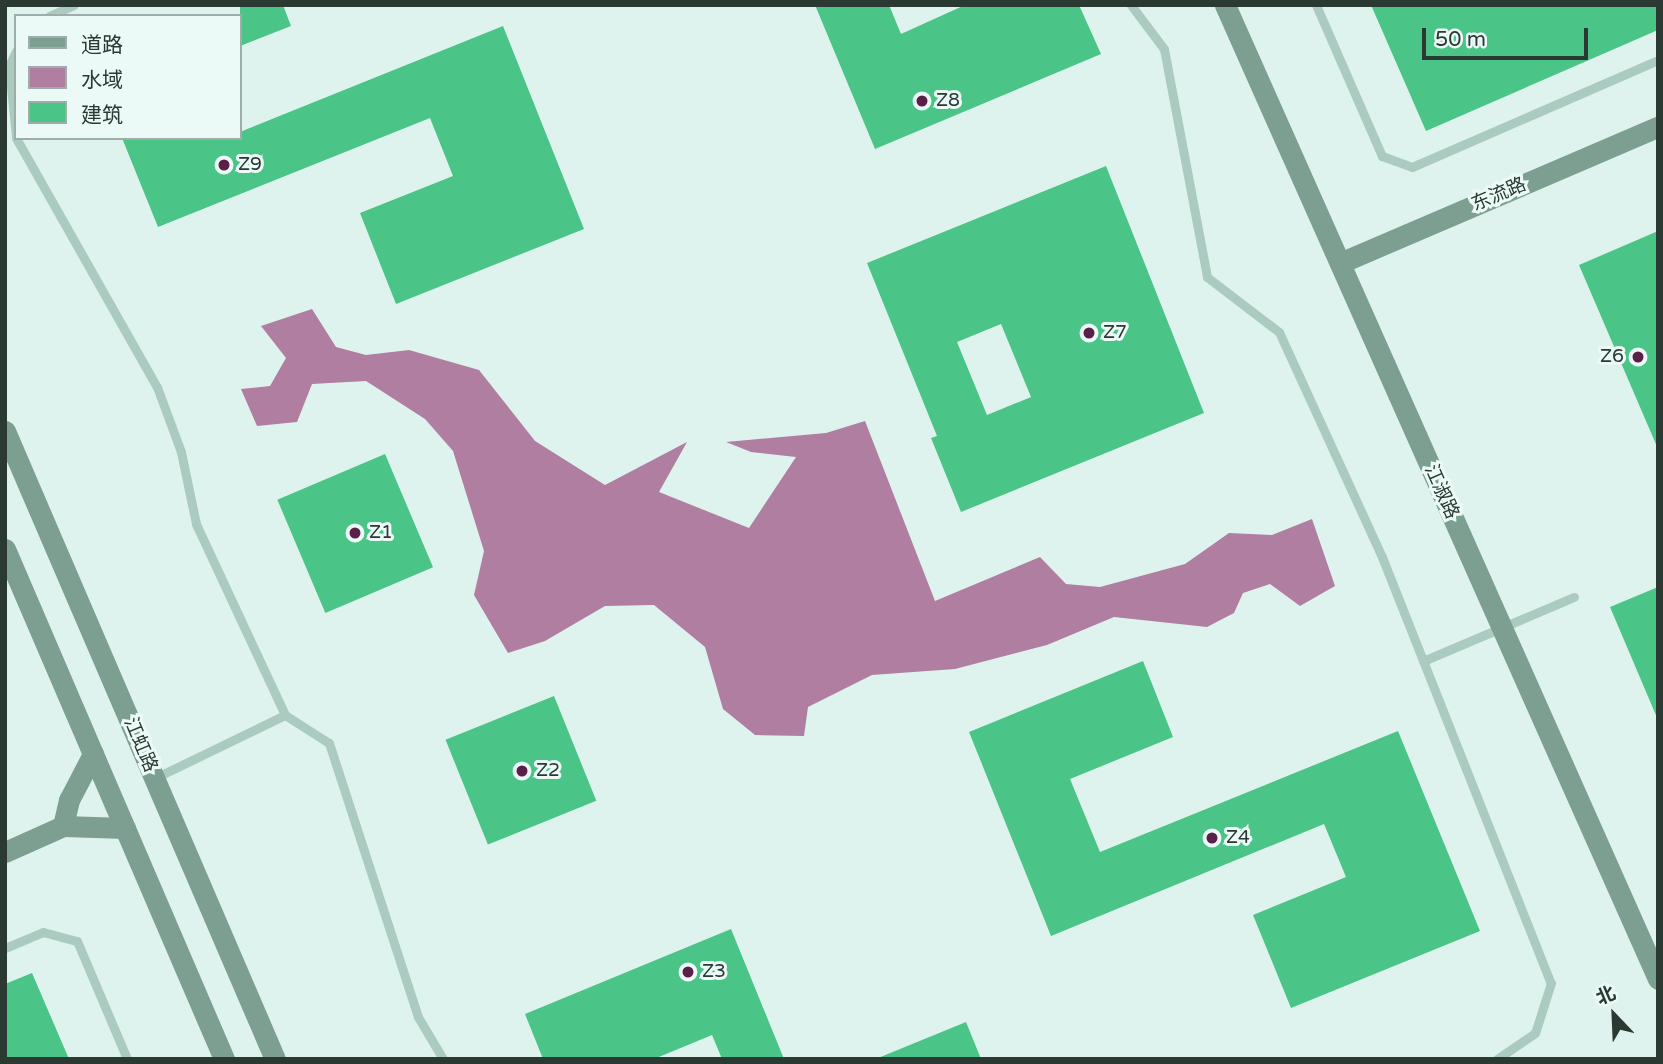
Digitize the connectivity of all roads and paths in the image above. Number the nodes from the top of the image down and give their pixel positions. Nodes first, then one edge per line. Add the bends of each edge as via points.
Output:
1 (74, 5) edge
2 (1131, 5) edge
3 (1225, 5) edge
4 (1316, 5) edge
5 (54, 14) edge
6 (14, 55) edge
7 (1658, 60) edge
8 (14, 117) edge
9 (1658, 127) edge
10 (17, 140) edge
11 (1340, 263) junction
12 (5, 431) edge
13 (5, 550) edge
14 (1574, 597) dead end
15 (1502, 628) junction
16 (1423, 661) junction
17 (285, 715) junction
18 (93, 754) junction
19 (155, 778) junction
20 (64, 826) junction
21 (125, 828) junction
22 (5, 852) edge
23 (5, 948) edge
24 (1658, 979) edge
25 (128, 1059) edge
26 (224, 1059) edge
27 (275, 1059) edge
28 (443, 1059) edge
29 (1497, 1059) edge

1 - 5 lane
2 - 16 lane via 1164,49 1207,277 1279,332
3 - 11 street, 江淑路
4 - 7 lane via 1382,156 1412,167
6 - 8 lane via 9,66
9 - 11 street, 东流路
10 - 17 lane via 158,387 181,453 196,524
11 - 15 street, 江淑路
12 - 19 street, 江虹路
13 - 18 street
14 - 15 lane
15 - 16 lane
15 - 24 street, 江淑路
16 - 29 lane via 1551,983 1535,1033
17 - 19 lane
17 - 28 lane via 329,743 418,1017
18 - 20 street via 69,800
18 - 21 street
19 - 27 street, 江虹路
20 - 21 street
20 - 22 street
21 - 26 street
23 - 25 lane via 43,932 77,941

